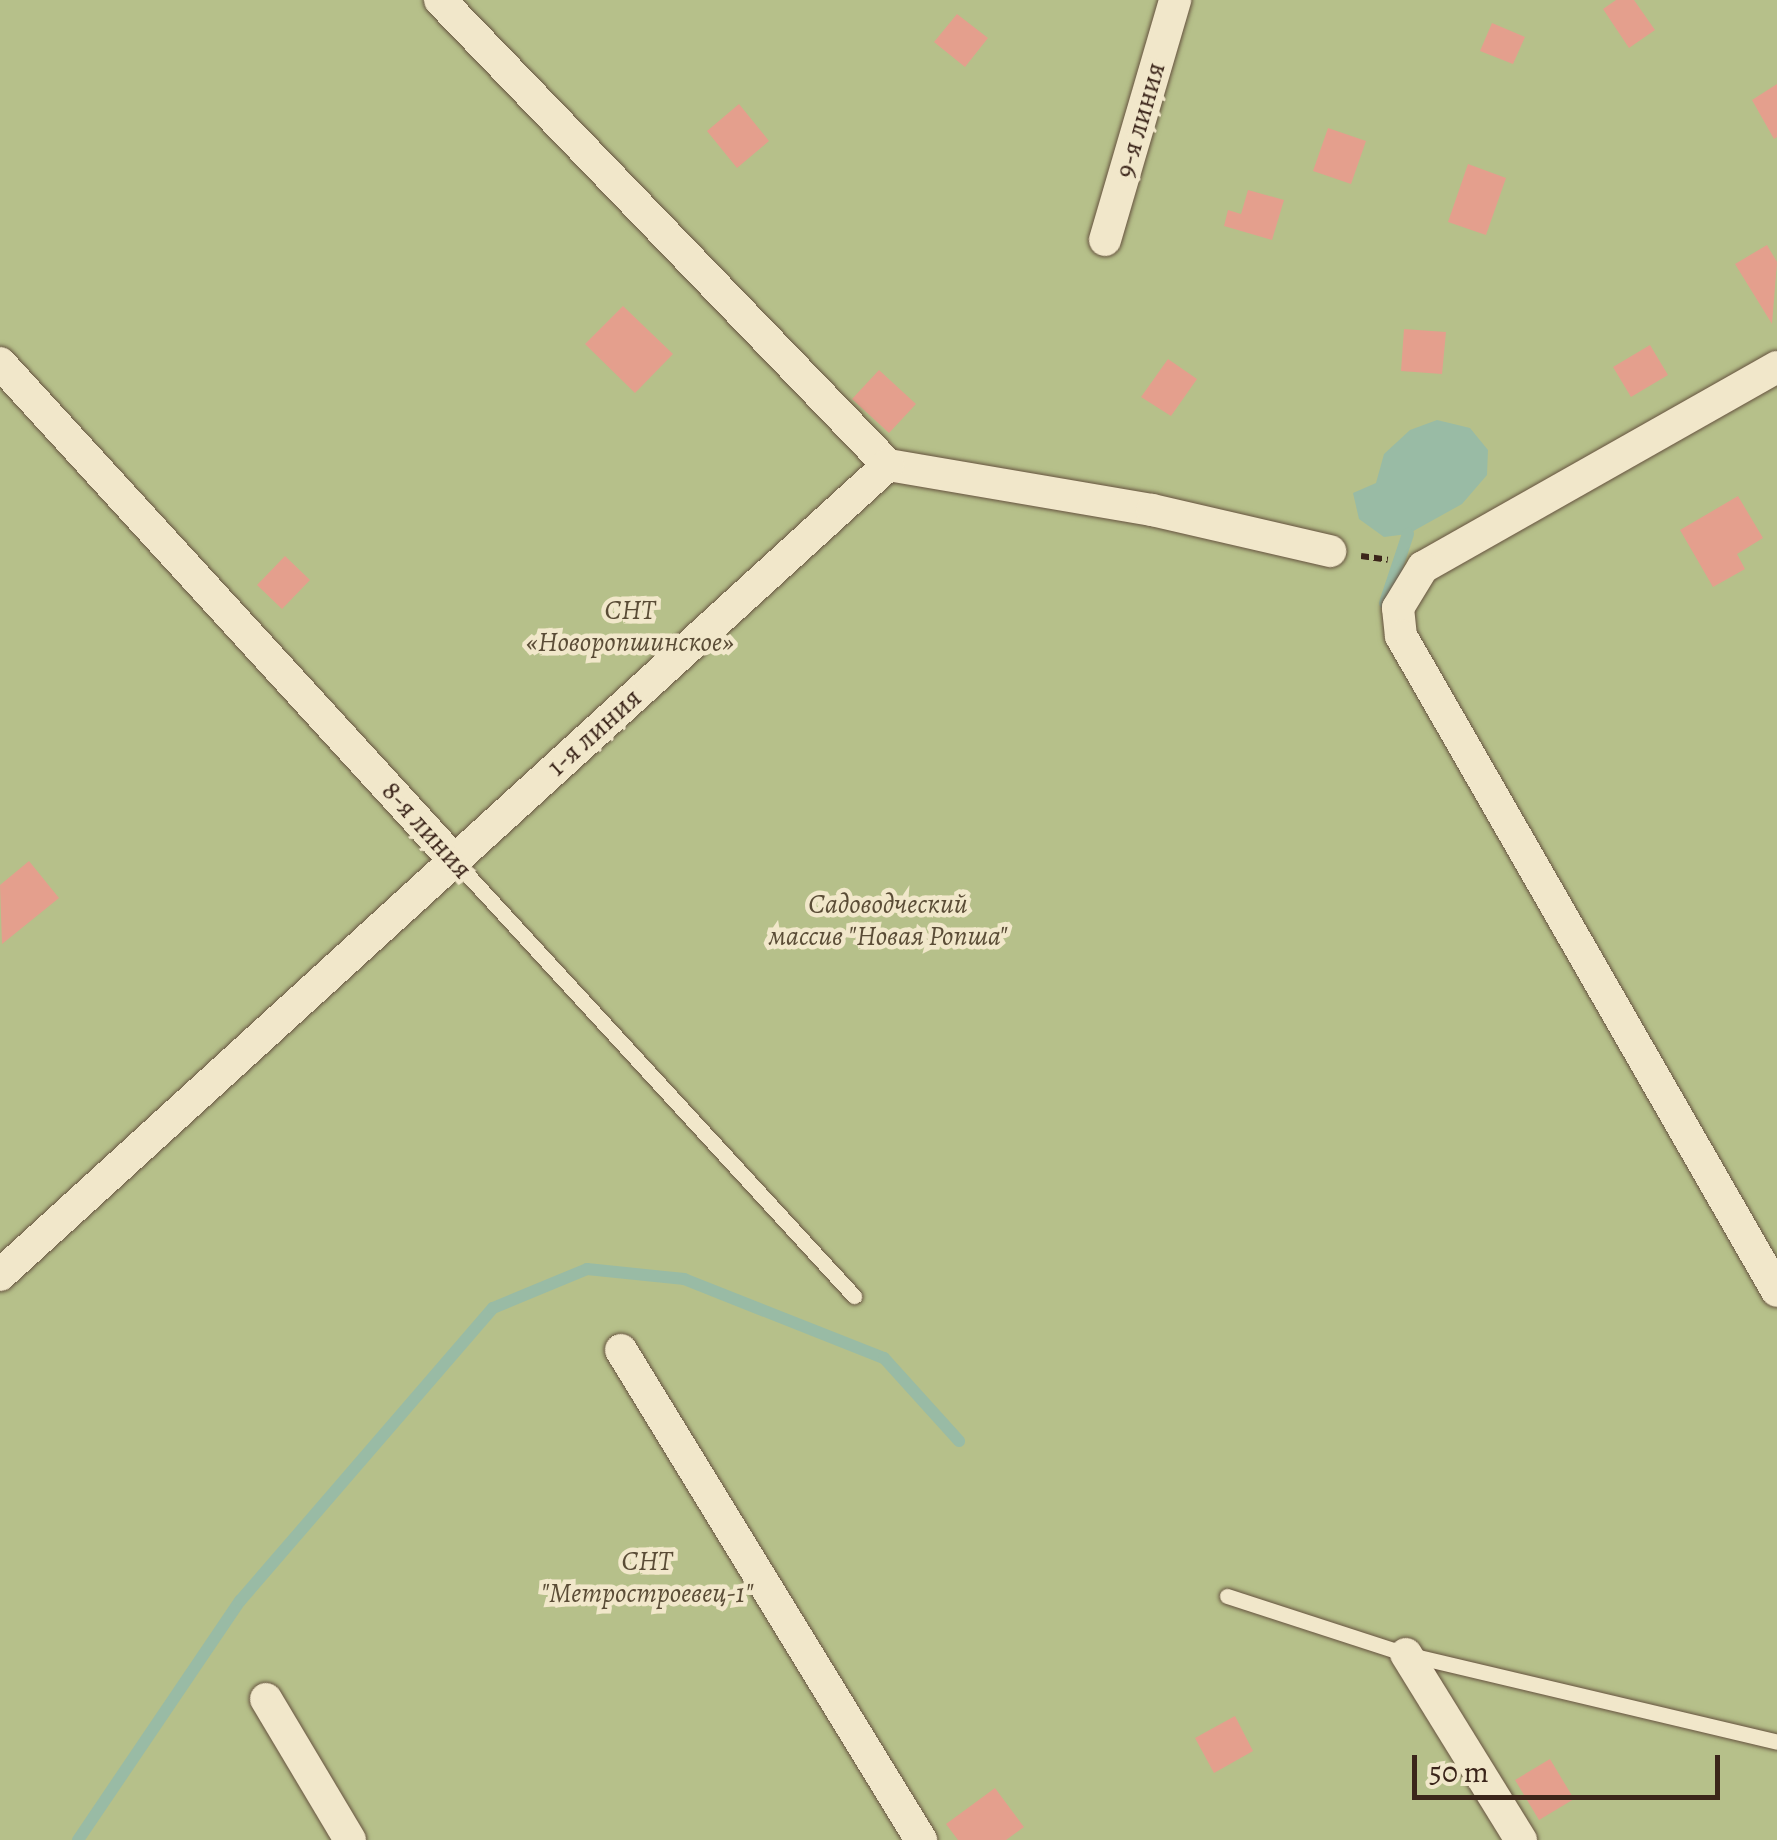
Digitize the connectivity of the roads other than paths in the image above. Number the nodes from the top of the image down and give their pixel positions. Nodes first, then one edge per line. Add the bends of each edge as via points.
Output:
1 (440, 0) edge
2 (1175, 0) edge
3 (1104, 240) dead end
4 (0, 363) edge
5 (1777, 368) edge
6 (888, 464) junction
7 (1330, 551) road end
8 (454, 860) junction
9 (6, 1256) edge
10 (1777, 1291) edge
11 (854, 1296) dead end
12 (621, 1350) dead end
13 (1227, 1596) dead end
14 (1406, 1654) junction
15 (266, 1699) dead end
16 (1777, 1742) edge
17 (350, 1840) edge
18 (920, 1840) edge
19 (1521, 1840) edge

1 - 6 street
2 - 3 street, 9-я линия
4 - 8 street, 8-я линия
5 - 10 street via 1423,568 1398,608 1401,636
6 - 7 street via 1152,510
6 - 8 street, 1-я линия
8 - 9 street, 1-я линия
8 - 11 lane, 8-я линия
12 - 18 street
13 - 14 lane
14 - 16 lane
14 - 19 street
15 - 17 street

